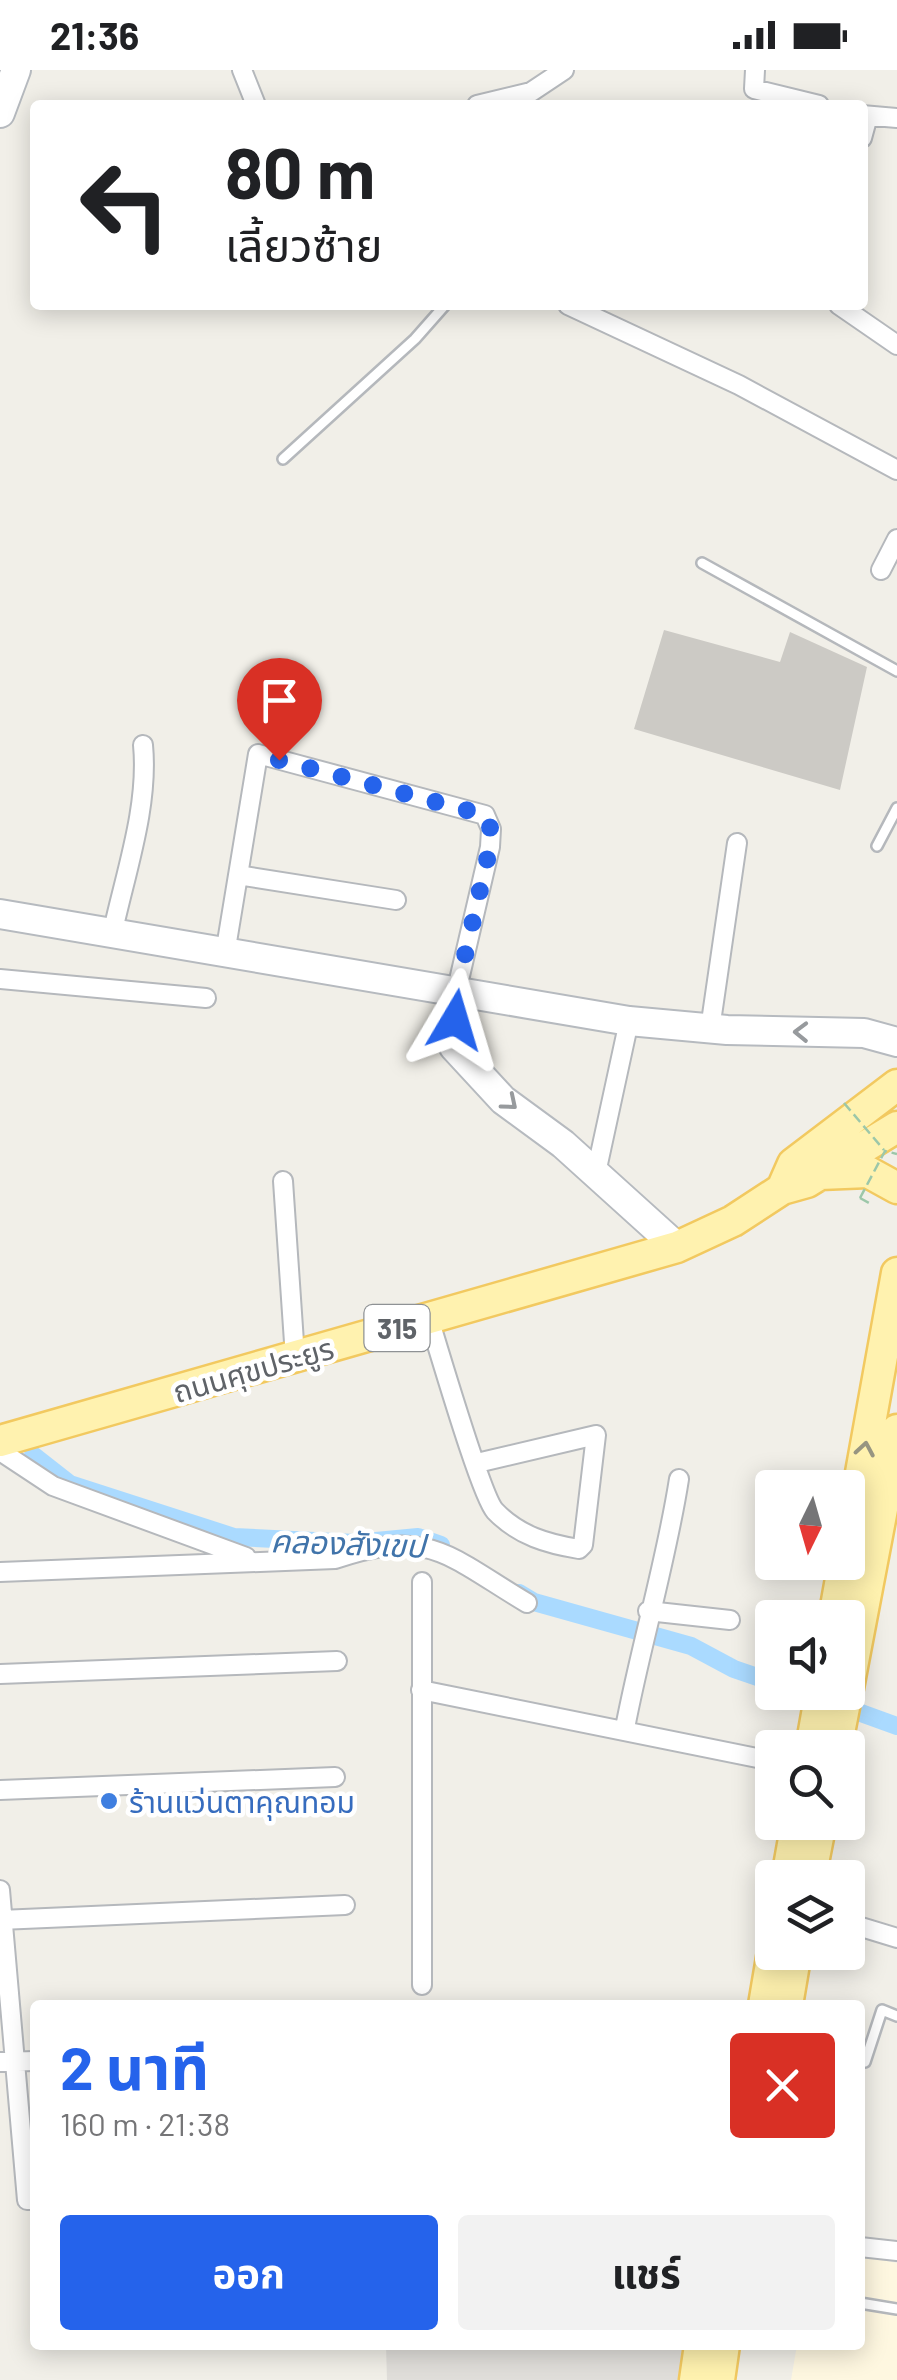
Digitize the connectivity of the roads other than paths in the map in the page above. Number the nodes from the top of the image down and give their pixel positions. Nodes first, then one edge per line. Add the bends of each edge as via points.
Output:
1 (16, 70) edge
2 (242, 70) edge
3 (564, 70) edge
4 (755, 70) edge
5 (254, 100) edge
6 (498, 100) edge
7 (798, 100) edge
8 (0, 113) edge
9 (868, 116) edge
10 (897, 118) edge
11 (441, 310) edge
12 (580, 310) edge
13 (847, 310) edge
14 (897, 345) edge
15 (283, 460) dead end
16 (897, 470) edge
17 (897, 539) edge
18 (702, 562) dead end
19 (881, 570) dead end
20 (897, 671) edge
21 (143, 745) dead end
22 (897, 808) edge
23 (737, 844) dead end
24 (876, 846) dead end
25 (238, 875) junction
26 (396, 900) dead end
27 (0, 914) edge
28 (112, 935) junction
29 (225, 954) junction
30 (0, 979) edge
31 (456, 994) junction
32 (206, 998) dead end
33 (629, 1021) junction
34 (710, 1029) junction
35 (897, 1042) edge
36 (897, 1085) edge
37 (891, 1139) edge
38 (596, 1173) junction
39 (820, 1174) junction
40 (283, 1180) dead end
41 (782, 1188) junction
42 (897, 1188) edge
43 (677, 1247) junction
44 (897, 1273) edge
45 (428, 1319) junction
46 (295, 1356) junction
47 (897, 1430) edge
48 (0, 1441) edge
49 (0, 1451) edge
50 (477, 1464) junction
51 (862, 1470) edge
52 (679, 1479) dead end
53 (887, 1531) edge
54 (251, 1560) junction
55 (0, 1572) edge
56 (422, 1582) dead end
57 (527, 1602) dead end
58 (865, 1606) edge
59 (647, 1614) junction
60 (730, 1620) dead end
61 (337, 1661) dead end
62 (0, 1674) edge
63 (421, 1690) junction
64 (625, 1728) junction
65 (755, 1757) edge
66 (336, 1777) dead end
67 (0, 1790) edge
68 (0, 1890) edge
69 (346, 1905) dead end
70 (1, 1920) edge
71 (865, 1929) edge
72 (897, 1938) edge
73 (770, 1970) edge
74 (793, 1970) edge
75 (422, 1985) dead end
76 (765, 2000) edge
77 (788, 2000) edge
78 (897, 2016) edge
79 (17, 2062) edge
80 (865, 2062) dead end
81 (30, 2200) edge
82 (865, 2248) edge
83 (897, 2251) edge
84 (865, 2303) edge
85 (897, 2309) edge
86 (699, 2350) edge
87 (723, 2350) edge
88 (695, 2380) edge
89 (719, 2380) edge

1 - 8 street
2 - 5 street
3 - 6 street via 531,92
4 - 7 street via 754,89
9 - 10 street
11 - 15 lane
12 - 16 street
13 - 14 street
17 - 19 street
18 - 20 lane
21 - 28 street via 139,811
22 - 24 lane
23 - 34 street
25 - 26 street
25 - 29 street
25 - 31 street via 258,754 485,815 490,847
27 - 28 street
28 - 29 street
29 - 31 street
30 - 32 street
31 - 33 street
31 -> 38 street via 454,1047 503,1100
33 - 34 street
33 - 38 street
35 -> 34 street via 864,1034
36 - 41 main road, ถนนศุขประยูร / 315 via 793,1164
37 - 39 main road, ถนนศุขประยูร / 315
38 - 43 street
39 - 41 main road, ถนนศุขประยูร / 315
39 - 42 main road via 868,1172
40 - 46 street
41 - 43 main road, ถนนศุขประยูร / 315 via 734,1221
43 - 45 main road, ถนนศุขประยูร / 315
51 -> 44 main road
45 - 46 main road, ถนนศุขประยูร / 315
45 - 50 street
46 - 48 main road, ถนนศุขประยูร / 315
47 - 53 main road
49 - 54 street via 53,1486
50 - 50 street via 596,1434 579,1549 538,1542 493,1510
52 - 59 street
53 - 58 main road
54 - 55 street
54 - 57 street via 335,1559 373,1546 432,1546
56 - 63 street
59 - 60 street
59 - 64 street
61 - 62 street
63 - 64 street
63 - 75 street
64 - 65 street
66 - 67 street
68 - 70 street
69 - 70 street
70 - 79 street
71 - 72 street
73 - 76 main road
74 - 77 main road
78 - 80 lane via 882,2010
79 - 81 street
82 - 83 street
84 - 85 lane
86 - 88 main road
87 - 89 main road

